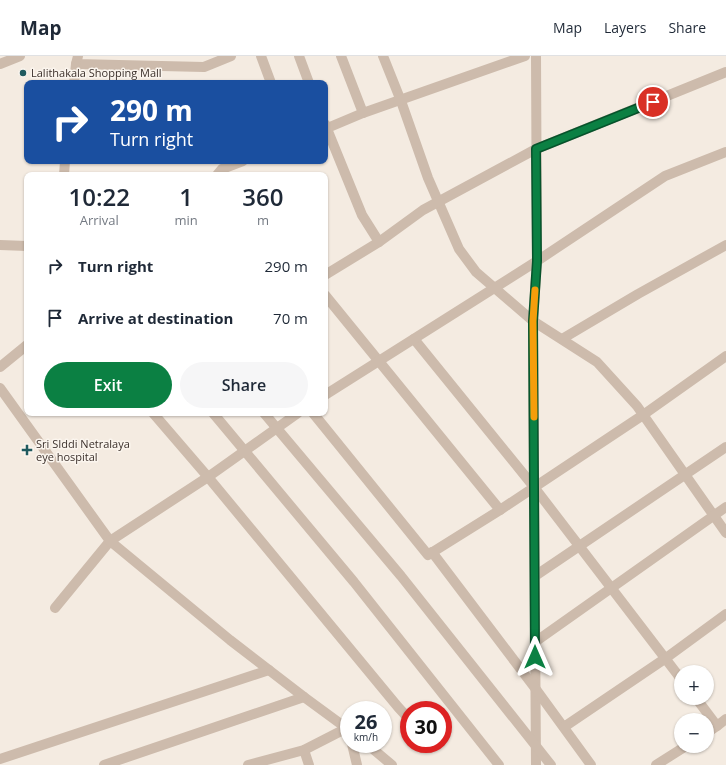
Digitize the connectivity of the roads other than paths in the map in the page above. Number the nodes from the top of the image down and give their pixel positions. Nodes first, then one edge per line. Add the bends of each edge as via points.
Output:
1 (20, 56) edge
2 (231, 56) edge
3 (261, 56) edge
4 (299, 56) edge
5 (341, 56) edge
6 (383, 56) edge
7 (525, 56) edge
8 (536, 56) edge
9 (77, 60) edge
10 (0, 64) edge
11 (726, 72) edge
12 (74, 80) edge
13 (270, 80) edge
14 (308, 80) edge
15 (401, 101) junction
16 (363, 114) junction
17 (328, 126) edge
18 (328, 134) edge
19 (536, 149) junction
20 (726, 152) edge
21 (234, 164) edge
22 (223, 172) edge
23 (438, 201) junction
24 (378, 242) junction
25 (0, 245) edge
26 (726, 245) edge
27 (24, 246) edge
28 (537, 261) junction
29 (328, 273) edge
30 (495, 288) junction
31 (328, 299) edge
32 (533, 321) junction
33 (414, 339) junction
34 (562, 339) junction
35 (24, 347) edge
36 (726, 356) edge
37 (379, 361) junction
38 (0, 367) edge
39 (0, 388) edge
40 (328, 393) edge
41 (643, 415) junction
42 (156, 416) edge
43 (216, 416) edge
44 (266, 416) edge
45 (294, 416) edge
46 (315, 416) edge
47 (276, 428) junction
48 (726, 447) edge
49 (245, 450) junction
50 (685, 475) junction
51 (208, 477) junction
52 (534, 487) junction
53 (726, 507) edge
54 (500, 510) junction
55 (714, 515) junction
56 (726, 533) edge
57 (110, 541) junction
58 (580, 546) junction
59 (432, 552) junction
60 (535, 576) junction
61 (612, 588) junction
62 (55, 608) dead end
63 (726, 614) edge
64 (535, 642) junction
65 (666, 658) junction
66 (674, 669) edge
67 (268, 670) junction
68 (535, 688) junction
69 (304, 697) junction
70 (701, 705) edge
71 (400, 709) edge
72 (726, 719) edge
73 (340, 725) edge
74 (717, 726) junction
75 (564, 727) junction
76 (714, 728) edge
77 (340, 734) edge
78 (536, 746) junction
79 (304, 750) junction
80 (354, 753) edge
81 (377, 753) edge
82 (675, 753) edge
83 (0, 759) edge
84 (104, 765) edge
85 (248, 765) edge
86 (309, 765) edge
87 (357, 765) edge
88 (392, 765) edge
89 (499, 765) edge
90 (536, 765) edge
91 (551, 765) edge
92 (592, 765) edge
93 (656, 765) edge

1 - 10 street
2 - 9 street via 204,67
3 - 13 street
4 - 14 street
5 - 16 street
6 - 15 street
7 - 15 street
8 - 19 street
9 - 12 street
11 - 19 street
15 - 16 street
15 - 23 street
16 - 17 street
18 - 24 street via 362,215
19 - 23 street
19 - 28 street
20 - 28 street via 665,176
21 - 22 street
23 - 24 street
23 - 30 street via 458,249 476,272
24 - 29 street
25 - 27 street
26 - 34 street
28 - 30 street
28 - 32 street
30 - 32 street
30 - 33 street
31 - 37 street
32 - 34 street
32 - 52 street
33 - 37 street
33 - 52 street
34 - 41 street via 597,362
35 - 38 street
36 - 41 street
37 - 40 street
37 - 54 street
39 - 57 street
41 - 50 street
41 - 52 street
42 - 51 street
43 - 49 street
44 - 47 street
45 - 47 street
46 - 59 street via 428,555
47 - 49 street
47 - 78 street via 401,576
48 - 50 street
49 - 51 street
49 - 89 street
50 - 55 street
50 - 58 street
51 - 57 street
51 - 71 street
52 - 54 street
52 - 58 street
52 - 60 street
53 - 55 street
54 - 59 street
55 - 56 street
55 - 61 street
57 - 62 street
57 - 67 street
58 - 60 street
58 - 61 street
59 - 68 street
60 - 64 street
61 - 64 street
61 - 65 street
63 - 65 street
64 - 68 street
65 - 66 street
65 - 75 street
67 - 69 street
67 - 83 street
68 - 75 street
68 - 78 street
69 - 73 street
69 - 84 street
70 - 74 street
72 - 74 street
74 - 76 street
75 - 92 street
77 - 79 street
78 - 90 street
78 - 91 street
79 - 85 street
79 - 86 street
80 - 87 street
81 - 88 street
82 - 93 street

